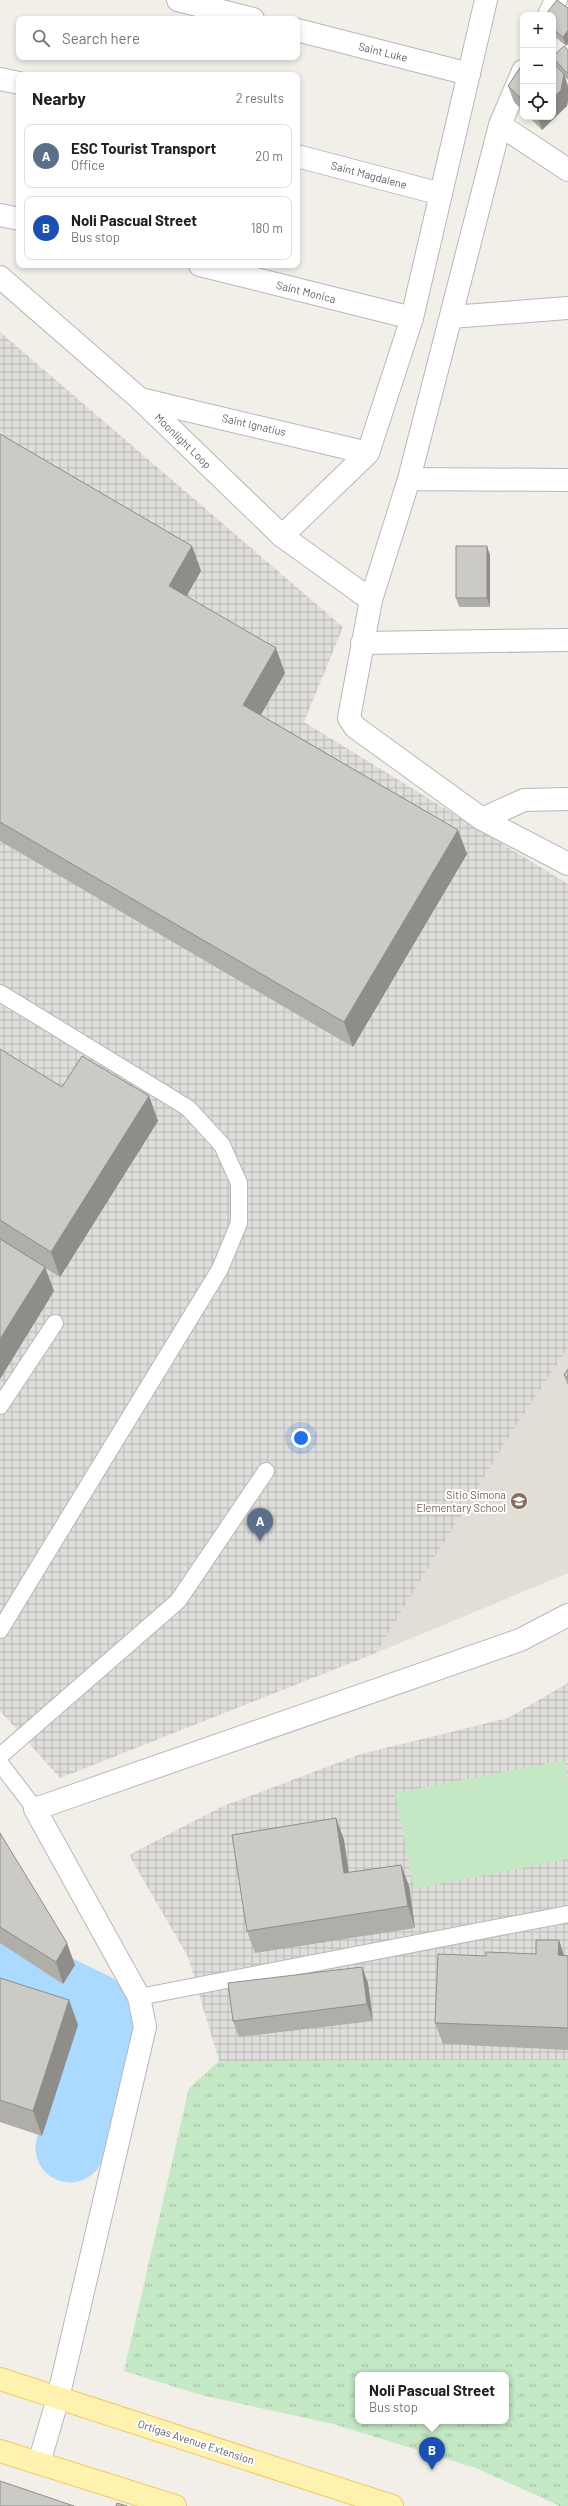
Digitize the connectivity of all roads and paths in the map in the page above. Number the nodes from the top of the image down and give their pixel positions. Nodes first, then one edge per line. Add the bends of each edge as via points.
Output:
1 (178, 0) edge
2 (486, 0) edge
3 (556, 0) edge
4 (550, 12) edge
5 (241, 16) edge
6 (300, 31) edge
7 (469, 74) junction
8 (0, 78) edge
9 (520, 78) edge
10 (16, 83) edge
11 (500, 125) junction
12 (300, 157) edge
13 (568, 170) edge
14 (441, 194) junction
15 (0, 215) edge
16 (16, 218) edge
17 (212, 268) edge
18 (0, 277) edge
19 (568, 308) edge
20 (451, 317) junction
21 (412, 318) junction
22 (140, 399) junction
23 (368, 453) junction
24 (409, 479) junction
25 (568, 480) edge
26 (282, 536) junction
27 (371, 600) junction
28 (568, 640) edge
29 (362, 643) junction
30 (568, 799) edge
31 (482, 819) junction
32 (568, 864) edge
33 (0, 993) edge
34 (55, 1323) dead end
35 (0, 1406) edge
36 (266, 1471) dead end
37 (568, 1615) edge
38 (0, 1630) edge
39 (0, 1756) edge
40 (0, 1764) edge
41 (35, 1809) junction
42 (568, 1914) edge
43 (139, 1997) junction
44 (0, 2379) edge
45 (58, 2398) junction
46 (0, 2451) edge
47 (39, 2463) junction
48 (175, 2506) edge
49 (392, 2506) edge

1 - 5 street
2 - 7 street
3 - 4 street
6 - 7 street, Saint Luke
7 - 14 street
8 - 10 street
9 - 11 street
11 - 13 street
11 - 20 street
12 - 14 street, Saint Magdalene
14 - 21 street
15 - 16 street
17 - 21 street, Saint Monica
18 - 22 street, Moonlight Loop
19 - 20 street
20 - 24 street
21 - 23 street
22 - 23 street, Saint Ignatius
22 - 26 street, Moonlight Loop
23 - 26 street
24 - 25 street
24 - 27 street
26 - 27 street, Moonlight Loop
27 - 29 street
28 - 29 street
29 - 31 street via 349,718 356,727
30 - 31 street via 524,800
31 - 32 street
33 - 38 lane via 188,1108 222,1145 238,1183 239,1223 220,1269
34 - 35 lane
36 - 39 lane via 178,1602
37 - 41 street via 520,1640
40 - 41 lane
41 - 43 street
42 - 43 lane
43 - 45 street via 145,2027
44 - 45 main road, Ortigas Avenue Extension
45 - 47 street
45 - 49 main road, Ortigas Avenue Extension
46 - 47 main road
47 - 48 main road

